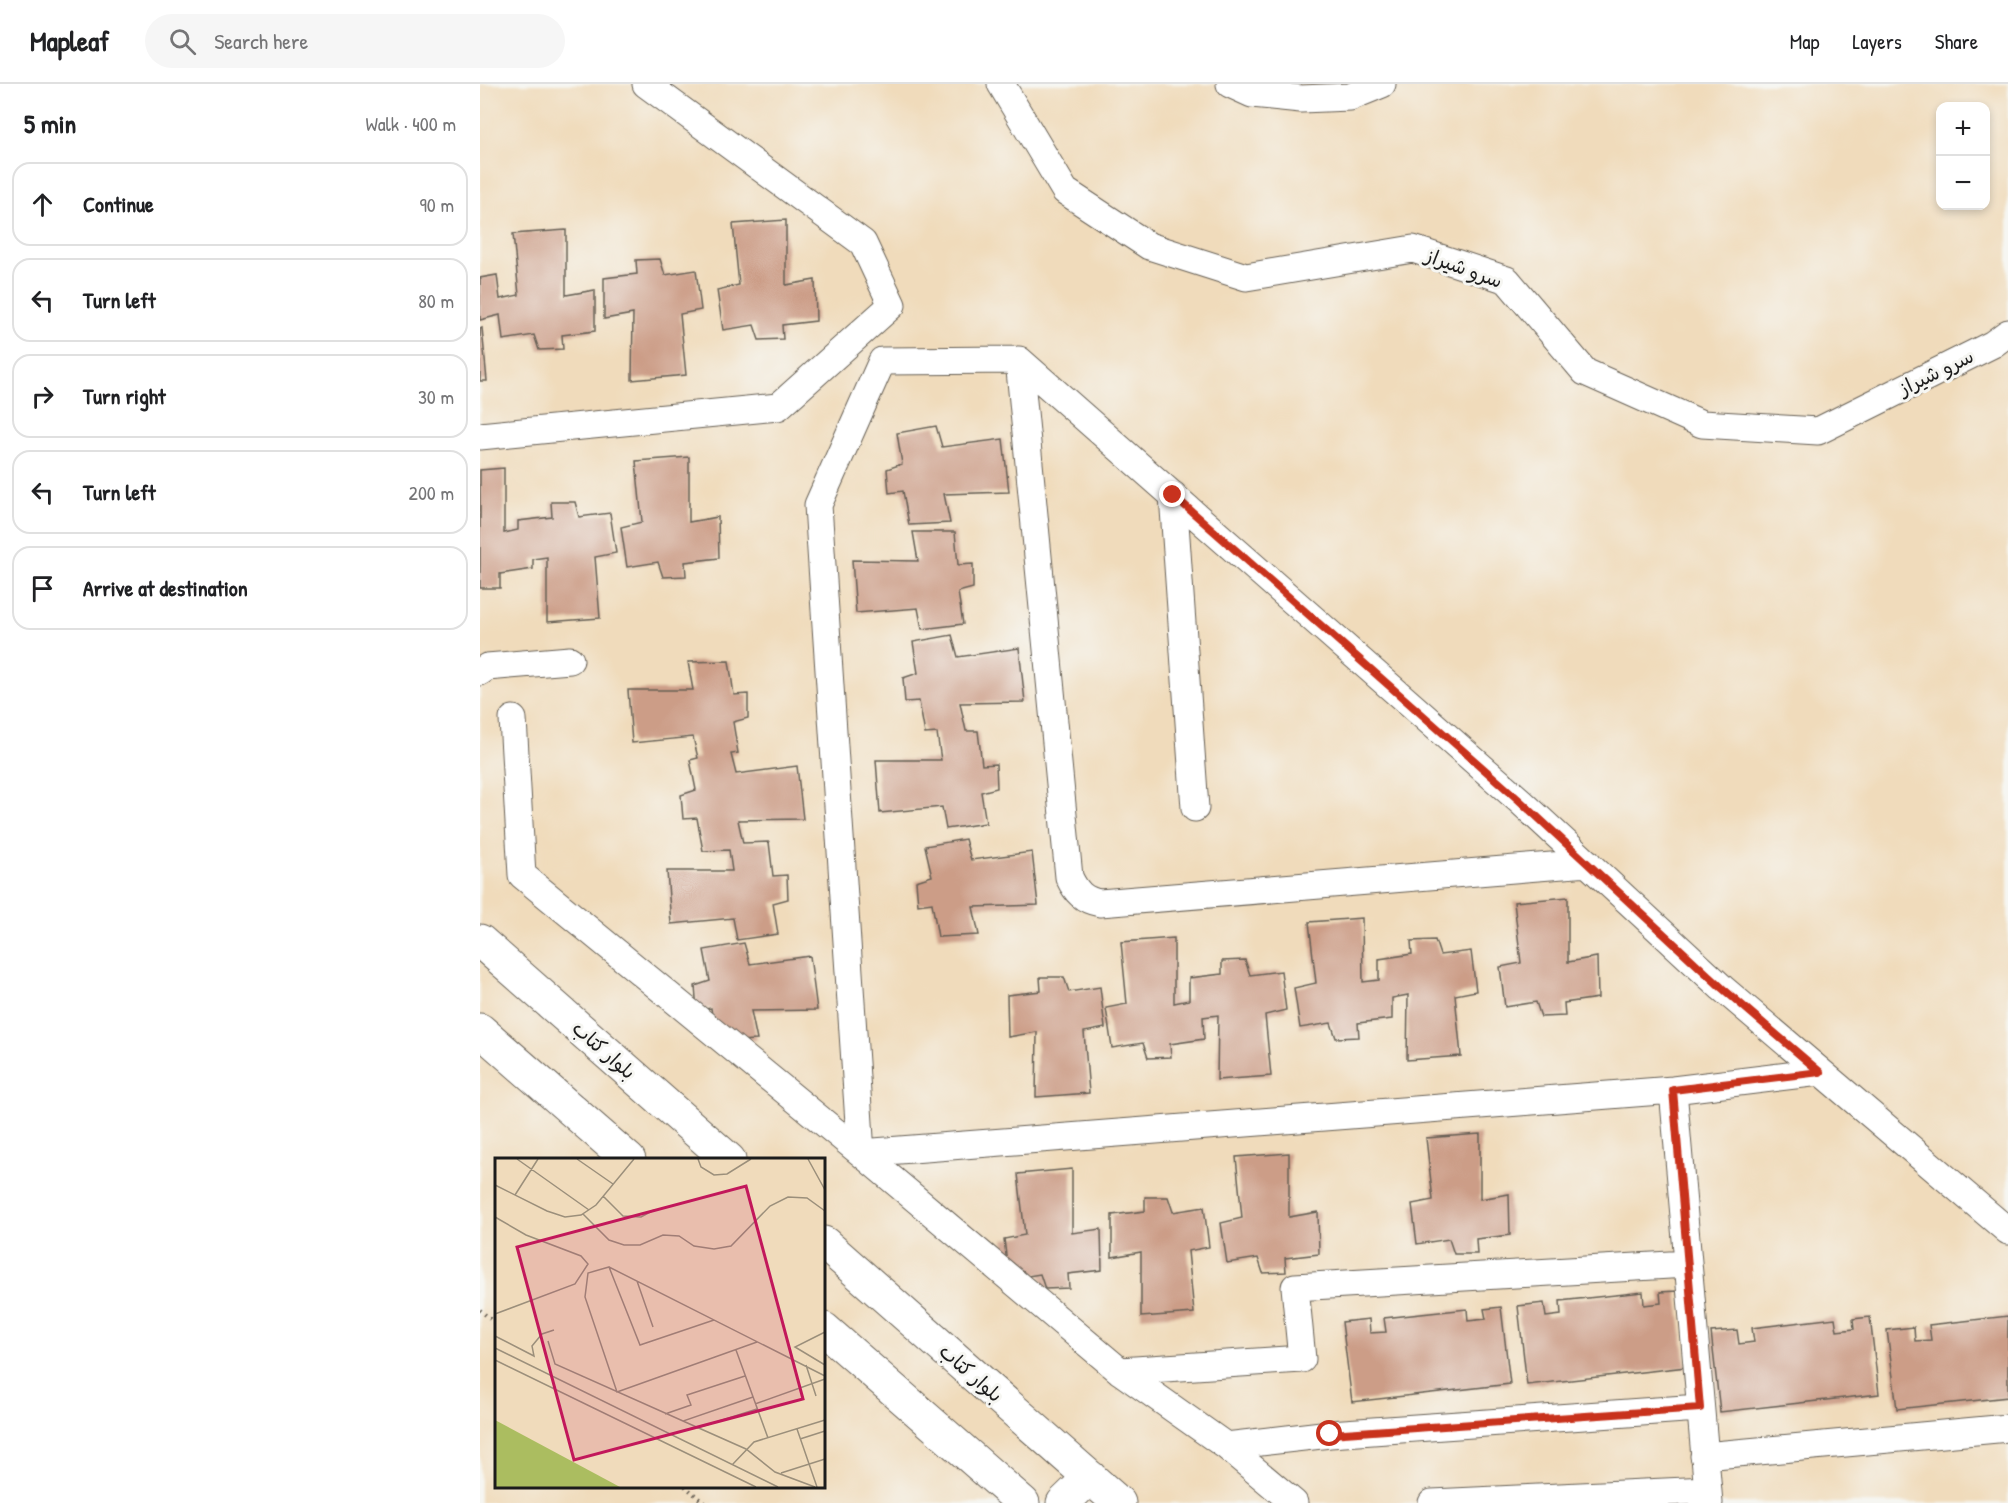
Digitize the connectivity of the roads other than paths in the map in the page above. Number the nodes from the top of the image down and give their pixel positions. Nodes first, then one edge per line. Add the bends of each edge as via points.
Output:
1 (646, 84) edge
2 (1001, 84) edge
3 (1230, 84) edge
4 (1382, 84) edge
5 (2008, 333) edge
6 (1019, 360) junction
7 (480, 436) edge
8 (1173, 495) junction
9 (570, 660) dead end
10 (480, 672) edge
11 (513, 719) dead end
12 (1195, 808) dead end
13 (1588, 863) junction
14 (480, 941) edge
15 (480, 1030) edge
16 (1820, 1072) junction
17 (1673, 1090) junction
18 (861, 1153) junction
19 (627, 1158) edge
20 (727, 1158) edge
21 (2008, 1232) edge
22 (825, 1244) edge
23 (1687, 1264) junction
24 (825, 1330) edge
25 (1120, 1371) junction
26 (1700, 1408) junction
27 (2008, 1428) edge
28 (1226, 1446) junction
29 (1704, 1456) junction
30 (1090, 1477) junction
31 (1708, 1496) edge
32 (1023, 1503) edge
33 (1063, 1503) edge
34 (1119, 1503) edge
35 (1294, 1503) edge
36 (1432, 1503) edge

1 - 7 street via 863,243 892,305 778,407
2 - 5 street, سرو شیراز via 1065,190 1149,246 1246,276 1413,249 1507,280 1585,372 1702,424 1818,431
3 - 4 street via 1252,94 1301,99 1350,97
6 - 8 street
6 - 13 street via 1069,877 1082,897 1100,903
6 - 18 street via 882,361 818,505
8 - 12 street
8 - 13 street
9 - 10 street via 487,667
11 - 18 street via 522,874
13 - 16 street via 1722,988
14 - 20 main road, بلوار کتاب
15 - 19 main road
16 - 17 street
16 - 21 street
17 - 18 street
17 - 23 street
18 - 25 street
22 - 30 main road, بلوار کتاب
23 - 25 street via 1295,1287 1302,1359
23 - 26 street
24 - 32 main road
25 - 28 street
26 - 28 street via 1330,1434
26 - 29 street
27 - 29 street
28 - 35 street
29 - 31 street
30 - 33 main road
30 - 34 main road, بلوار کتاب
31 - 36 street

